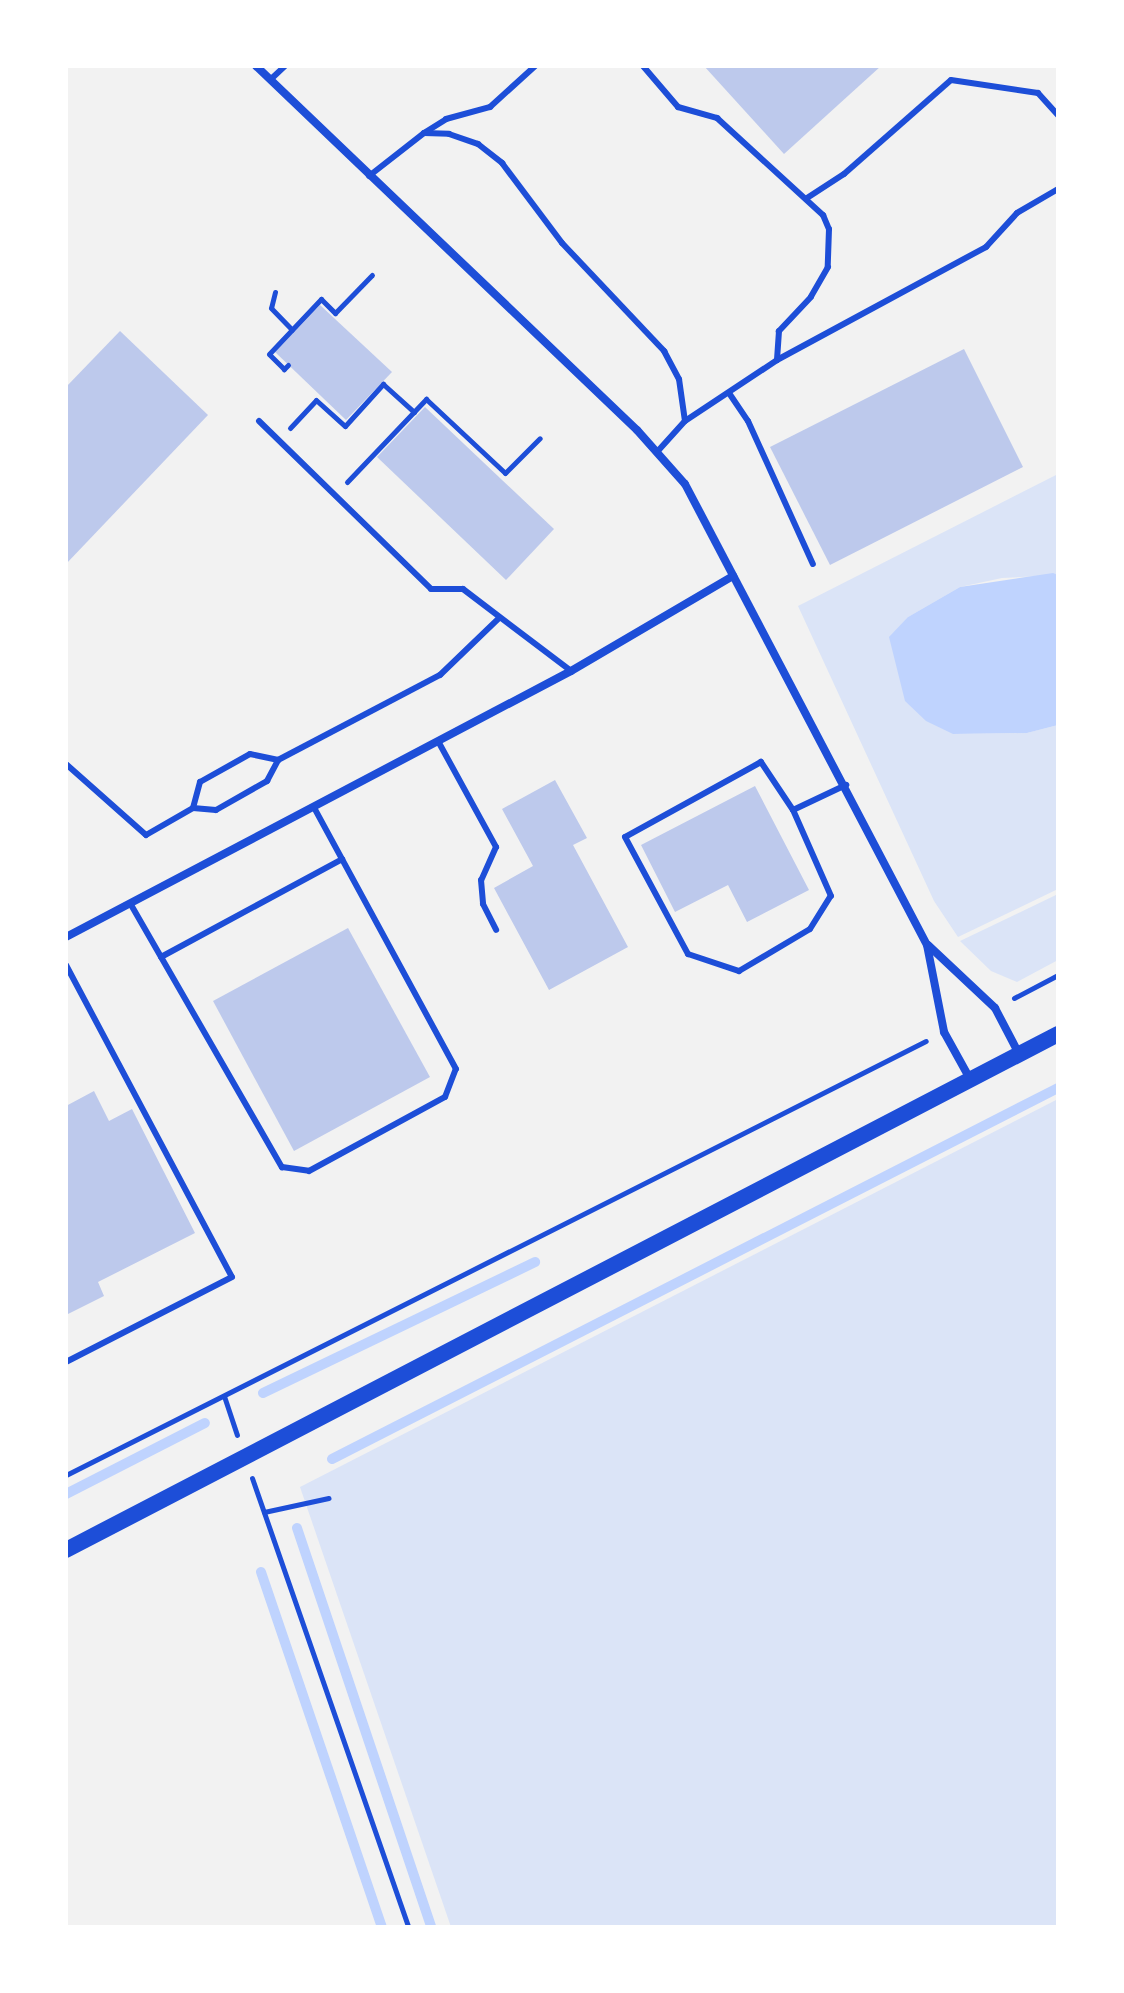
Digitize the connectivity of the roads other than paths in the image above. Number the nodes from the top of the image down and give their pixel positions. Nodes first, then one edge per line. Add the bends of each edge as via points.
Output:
1 (256, 66) edge
2 (285, 66) edge
3 (535, 66) edge
4 (643, 66) edge
5 (270, 80) junction
6 (1058, 115) edge
7 (424, 133) junction
8 (369, 176) junction
9 (1058, 189) edge
10 (807, 198) junction
11 (777, 360) junction
12 (729, 393) junction
13 (259, 421) dead end
14 (685, 421) junction
15 (657, 452) junction
16 (813, 564) dead end
17 (733, 576) junction
18 (499, 618) junction
19 (571, 671) junction
20 (438, 741) junction
21 (278, 760) junction
22 (66, 764) edge
23 (846, 785) junction
24 (314, 807) junction
25 (193, 808) junction
26 (793, 810) junction
27 (342, 859) junction
28 (130, 903) junction
29 (496, 930) dead end
30 (66, 937) edge
31 (927, 945) junction
32 (161, 957) junction
33 (66, 965) edge
34 (1058, 1034) edge
35 (1019, 1054) junction
36 (970, 1079) junction
37 (66, 1362) edge
38 (66, 1550) edge

1 - 5 street
2 - 5 lane
3 - 7 lane via 490,107 446,119
4 - 10 lane via 678,107 717,118
5 - 8 street
6 - 10 lane via 1038,93 951,80 844,174
7 - 8 lane
7 - 14 lane via 449,134 478,144 502,163 562,243 664,351 679,379
8 - 15 street
9 - 11 lane via 1017,213 986,247
10 - 11 lane via 829,229 828,267 811,297 779,331
11 - 12 lane
12 - 14 lane
12 - 16 lane via 748,421
13 - 18 lane via 431,589 463,589
14 - 15 lane
15 - 17 street via 685,484
17 - 19 street
17 - 23 street
18 - 19 lane
18 - 21 lane via 440,675
19 - 20 street
20 - 24 street
20 - 29 lane via 496,847 481,880 483,904
21 - 25 lane via 267,781 216,810
21 - 25 lane via 250,754 200,782
22 - 25 lane via 146,835
23 - 26 lane
23 - 31 street
24 - 27 lane
24 - 28 street
26 - 26 lane via 831,896 810,929 739,971 688,954 625,837 761,762
27 - 32 lane
27 - 32 lane via 456,1069 445,1097 309,1171 282,1167
28 - 30 street
28 - 32 lane
31 - 35 street via 995,1008
31 - 36 street via 944,1032
33 - 37 lane via 232,1277
34 - 35 main road
35 - 36 main road
36 - 38 main road

